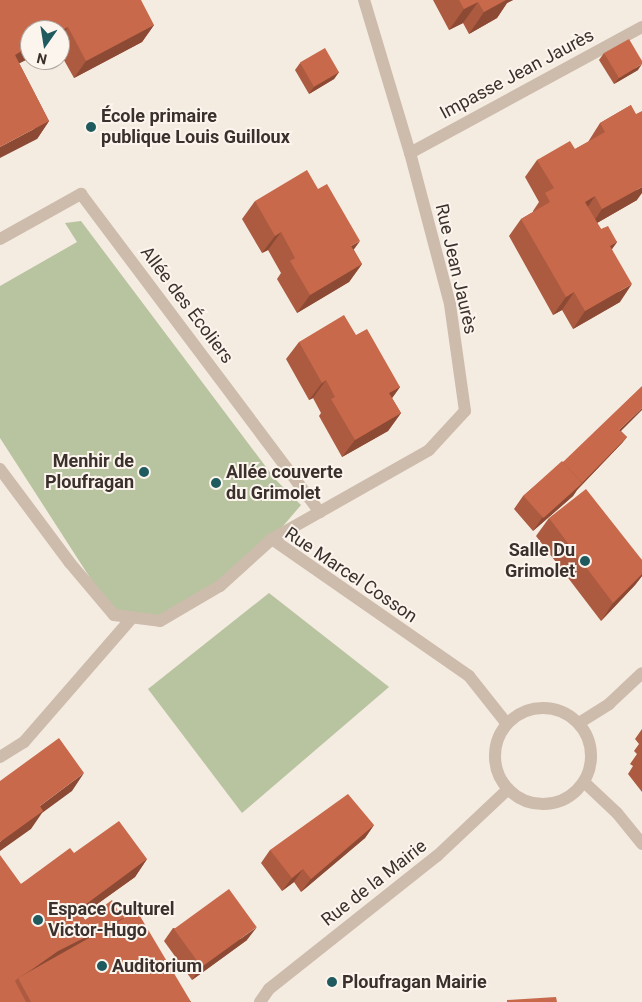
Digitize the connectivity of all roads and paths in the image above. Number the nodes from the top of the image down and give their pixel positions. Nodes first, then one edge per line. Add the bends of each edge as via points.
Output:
1 (364, 0) edge
2 (642, 27) edge
3 (410, 153) junction
4 (0, 239) edge
5 (0, 469) edge
6 (320, 512) junction
7 (272, 539) junction
8 (132, 619) junction
9 (642, 673) edge
10 (579, 723) junction
11 (506, 724) junction
12 (0, 757) edge
13 (584, 782) junction
14 (508, 789) junction
15 (642, 844) edge
16 (260, 1002) edge

1 - 3 street, Rue Jean Jaurès
2 - 3 street, Impasse Jean Jaurès
3 - 6 street, Rue Jean Jaurès via 450,304 465,411 429,450
4 - 6 street, Allée des Écoliers via 81,194
5 - 8 street, Rue Marcel Cosson via 70,563 114,615
6 - 7 street, Rue Jean Jaurès
7 - 8 street, Rue Marcel Cosson via 220,586 160,621
7 - 11 street, Rue Marcel Cosson via 469,676
8 - 12 street via 24,742
9 - 10 street via 609,704
10 - 11 street via 567,713 551,708 519,713
10 - 13 street via 592,752
11 - 14 street via 495,750 500,777
13 - 14 street via 574,793 548,804 533,803
13 - 15 street via 617,813
14 - 16 street, Rue de la Mairie via 437,856 269,989

